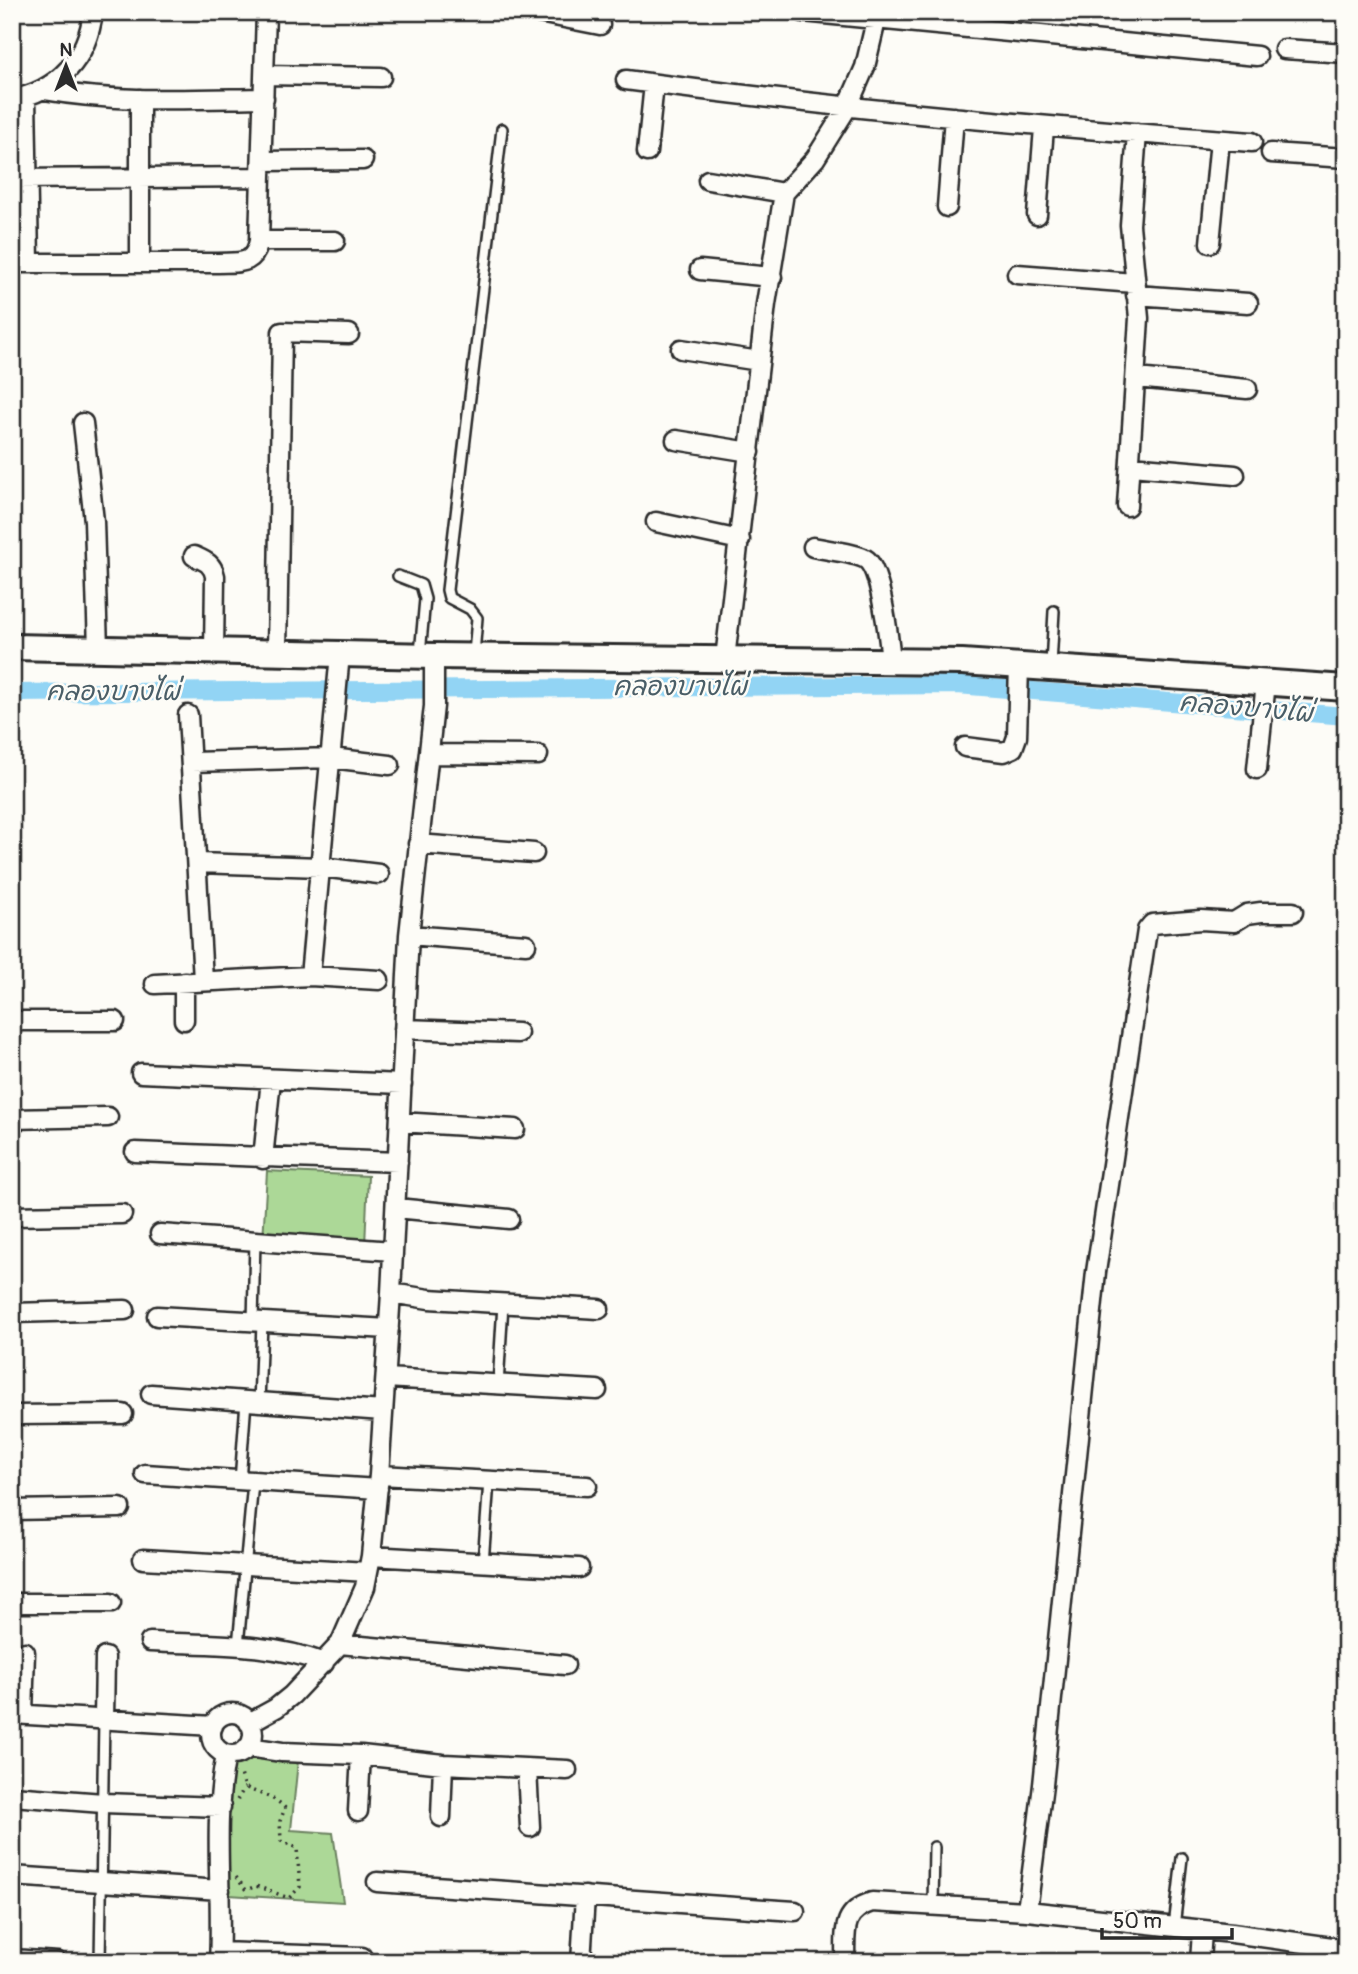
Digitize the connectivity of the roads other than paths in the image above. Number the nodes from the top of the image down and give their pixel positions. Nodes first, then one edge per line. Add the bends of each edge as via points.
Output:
1 (93, 12) edge
2 (266, 12) edge
3 (534, 12) edge
4 (803, 12) edge
5 (878, 16) edge
6 (600, 25) dead end
7 (1284, 49) dead end
8 (1346, 53) edge
9 (1257, 56) dead end
10 (265, 75) junction
11 (381, 77) dead end
12 (626, 80) dead end
13 (654, 84) junction
14 (44, 90) junction
15 (19, 98) edge
16 (140, 99) junction
17 (264, 99) junction
18 (847, 108) junction
19 (954, 117) junction
20 (1044, 128) junction
21 (502, 129) dead end
22 (1137, 133) junction
23 (1220, 140) junction
24 (1252, 142) dead end
25 (647, 152) dead end
26 (1271, 153) dead end
27 (1346, 158) edge
28 (363, 160) dead end
29 (262, 169) junction
30 (141, 178) junction
31 (19, 179) edge
32 (708, 180) dead end
33 (784, 192) junction
34 (947, 207) dead end
35 (1037, 215) dead end
36 (259, 241) junction
37 (335, 241) dead end
38 (1210, 243) dead end
39 (21, 262) edge
40 (140, 262) junction
41 (700, 270) dead end
42 (1017, 274) dead end
43 (772, 277) junction
44 (1135, 289) junction
45 (1248, 303) dead end
46 (349, 334) dead end
47 (681, 349) dead end
48 (759, 361) junction
49 (1137, 378) junction
50 (1247, 389) dead end
51 (83, 423) dead end
52 (676, 440) dead end
53 (750, 452) junction
54 (1131, 466) junction
55 (1235, 475) dead end
56 (1127, 506) dead end
57 (656, 522) dead end
58 (740, 540) junction
59 (813, 547) dead end
60 (194, 556) dead end
61 (398, 576) dead end
62 (1054, 611) dead end
63 (12, 647) edge
64 (98, 649) junction
65 (214, 652) junction
66 (277, 653) junction
67 (474, 656) junction
68 (725, 659) junction
69 (430, 660) junction
70 (891, 661) junction
71 (339, 664) junction
72 (1051, 667) junction
73 (1019, 672) junction
74 (1346, 688) edge
75 (1266, 689) junction
76 (188, 715) dead end
77 (965, 747) dead end
78 (429, 754) junction
79 (538, 755) dead end
80 (331, 758) junction
81 (192, 762) junction
82 (390, 765) dead end
83 (1257, 769) dead end
84 (418, 844) junction
85 (534, 853) dead end
86 (198, 863) junction
87 (321, 867) junction
88 (379, 873) dead end
89 (1293, 912) dead end
90 (409, 934) junction
91 (526, 944) dead end
92 (310, 976) junction
93 (203, 980) junction
94 (379, 980) dead end
95 (184, 982) junction
96 (155, 984) dead end
97 (184, 1020) dead end
98 (12, 1021) edge
99 (115, 1021) dead end
100 (404, 1029) junction
101 (518, 1034) dead end
102 (141, 1073) dead end
103 (271, 1079) junction
104 (402, 1084) junction
105 (108, 1117) dead end
106 (12, 1119) edge
107 (400, 1122) junction
108 (515, 1129) dead end
109 (135, 1152) dead end
110 (263, 1159) junction
111 (398, 1162) junction
112 (396, 1208) junction
113 (122, 1214) dead end
114 (12, 1216) edge
115 (509, 1219) dead end
116 (160, 1234) dead end
117 (256, 1240) junction
118 (393, 1251) junction
119 (391, 1293) junction
120 (503, 1304) junction
121 (600, 1309) dead end
122 (125, 1310) dead end
123 (12, 1313) edge
124 (157, 1315) dead end
125 (258, 1322) junction
126 (389, 1329) junction
127 (386, 1378) junction
128 (498, 1385) junction
129 (597, 1390) dead end
130 (151, 1395) dead end
131 (252, 1402) junction
132 (383, 1411) junction
133 (123, 1414) dead end
134 (12, 1415) edge
135 (145, 1474) dead end
136 (489, 1481) junction
137 (247, 1482) junction
138 (379, 1482) junction
139 (587, 1486) dead end
140 (120, 1508) dead end
141 (12, 1510) edge
142 (143, 1559) dead end
143 (483, 1563) junction
144 (247, 1564) junction
145 (370, 1564) junction
146 (579, 1569) dead end
147 (12, 1603) edge
148 (111, 1603) dead end
149 (150, 1642) dead end
150 (340, 1644) junction
151 (238, 1646) junction
152 (24, 1652) dead end
153 (105, 1657) dead end
154 (324, 1663) junction
155 (565, 1665) dead end
156 (18, 1714) edge
157 (104, 1719) junction
158 (249, 1723) junction
159 (213, 1726) junction
160 (237, 1752) junction
161 (361, 1755) junction
162 (443, 1764) junction
163 (527, 1769) junction
164 (567, 1770) dead end
165 (12, 1796) edge
166 (103, 1803) junction
167 (221, 1807) junction
168 (358, 1811) dead end
169 (441, 1817) dead end
170 (530, 1827) dead end
171 (934, 1847) dead end
172 (1182, 1858) dead end
173 (12, 1876) edge
174 (100, 1882) junction
175 (377, 1882) dead end
176 (220, 1890) junction
177 (585, 1896) junction
178 (933, 1905) junction
179 (1027, 1911) junction
180 (795, 1912) dead end
181 (1174, 1927) junction
182 (1202, 1931) junction
183 (1346, 1949) edge
184 (219, 1957) edge
185 (362, 1957) dead end
186 (298, 1958) edge
187 (12, 1959) edge
188 (57, 1962) edge
189 (100, 1962) edge
190 (581, 1962) edge
191 (845, 1962) edge
192 (1200, 1962) edge

1 - 14 street via 85,47 61,78
2 - 10 street
3 - 6 street
4 - 5 street
5 - 9 street
5 - 18 street via 865,67
7 - 8 street
10 - 11 street
10 - 17 street
12 - 13 street
13 - 18 street
13 - 25 street
14 - 15 street
14 - 16 street
15 - 31 street
16 - 17 street
16 - 30 street
17 - 29 street
18 - 19 street
18 - 33 street via 815,159
19 - 20 street
19 - 34 street
20 - 22 street
20 - 35 street
21 - 67 lane via 447,590 449,598 477,618
22 - 23 street
22 - 44 street via 1130,225
23 - 24 street
23 - 38 street
26 - 27 street
28 - 29 street
29 - 30 street
29 - 36 street
30 - 31 street
30 - 40 street
31 - 39 street
32 - 33 street
33 - 43 street
36 - 37 street
36 - 40 street via 257,252 242,262
39 - 40 street
41 - 43 street
42 - 44 street
43 - 48 street
44 - 45 street
44 - 49 street
46 - 66 street via 282,332
47 - 48 street
48 - 53 street
49 - 50 street
49 - 54 street
51 - 64 street via 94,521
52 - 53 street
53 - 58 street
54 - 55 street
54 - 56 street
57 - 58 street
58 - 68 street
59 - 70 street via 865,558 875,569 888,622
60 - 65 street via 208,562 215,576
61 - 69 lane via 421,585
62 - 72 lane
63 - 64 street
64 - 65 street
65 - 66 street
66 - 71 street
67 - 68 street
67 - 69 street
68 - 70 street
69 - 71 street
69 - 78 street via 434,699
70 - 73 street
71 - 80 street
72 - 73 street
72 - 75 street
73 - 77 street via 1013,748 1004,752
74 - 75 street
75 - 83 street
76 - 81 street
78 - 79 street
78 - 84 street
80 - 81 street
80 - 82 street
80 - 87 street
81 - 86 street
84 - 85 street
84 - 90 street
86 - 87 street
86 - 93 street
87 - 88 street
87 - 92 street
89 - 179 street via 1247,914 1234,922 1152,924 1147,930 1096,1272
90 - 91 street
90 - 100 street
92 - 93 street
92 - 94 street
93 - 95 street
95 - 96 street
95 - 97 street
98 - 99 street
100 - 101 street
100 - 104 street
102 - 103 street
103 - 104 street
103 - 110 street
104 - 107 street
105 - 106 street
107 - 108 street
107 - 111 street
109 - 110 street
110 - 111 street
111 - 112 street
112 - 115 street
112 - 118 street
113 - 114 street
116 - 117 street
117 - 118 street
117 - 125 lane
118 - 119 street
119 - 120 street
119 - 126 street
120 - 121 street
120 - 128 lane
122 - 123 street
124 - 125 street
125 - 126 street
125 - 131 lane
126 - 127 street
127 - 128 street
127 - 132 street
128 - 129 street
130 - 131 street
131 - 132 street
131 - 137 lane
132 - 138 street
133 - 134 street
135 - 137 street
136 - 138 street
136 - 139 street
136 - 143 lane
137 - 138 street
137 - 144 lane
138 - 145 street
140 - 141 street
142 - 144 street
143 - 145 street
143 - 146 street
144 - 145 street
144 - 151 lane
145 - 150 street
147 - 148 street
149 - 151 street
150 - 154 street
150 - 155 street
151 - 154 street via 302,1655
152 - 156 street
153 - 157 street
154 - 158 street via 276,1708
156 - 157 street
157 - 159 street
157 - 166 lane
158 - 159 street via 226,1714
158 - 160 street via 252,1739
159 - 160 street via 215,1747
160 - 161 street
160 - 167 street via 221,1778
161 - 162 street
161 - 168 street
162 - 163 street
162 - 169 street
163 - 164 street
163 - 170 street
165 - 166 street
166 - 167 street
166 - 174 lane
167 - 176 street
171 - 178 lane
172 - 181 lane
173 - 174 street
174 - 176 street
174 - 189 lane
175 - 177 street
176 - 184 street
177 - 180 street
177 - 190 street
178 - 179 street
178 - 191 street via 872,1902 855,1909 847,1925
179 - 181 street
181 - 182 street
182 - 183 street
182 - 192 street
184 - 186 street
185 - 186 street
187 - 188 street

